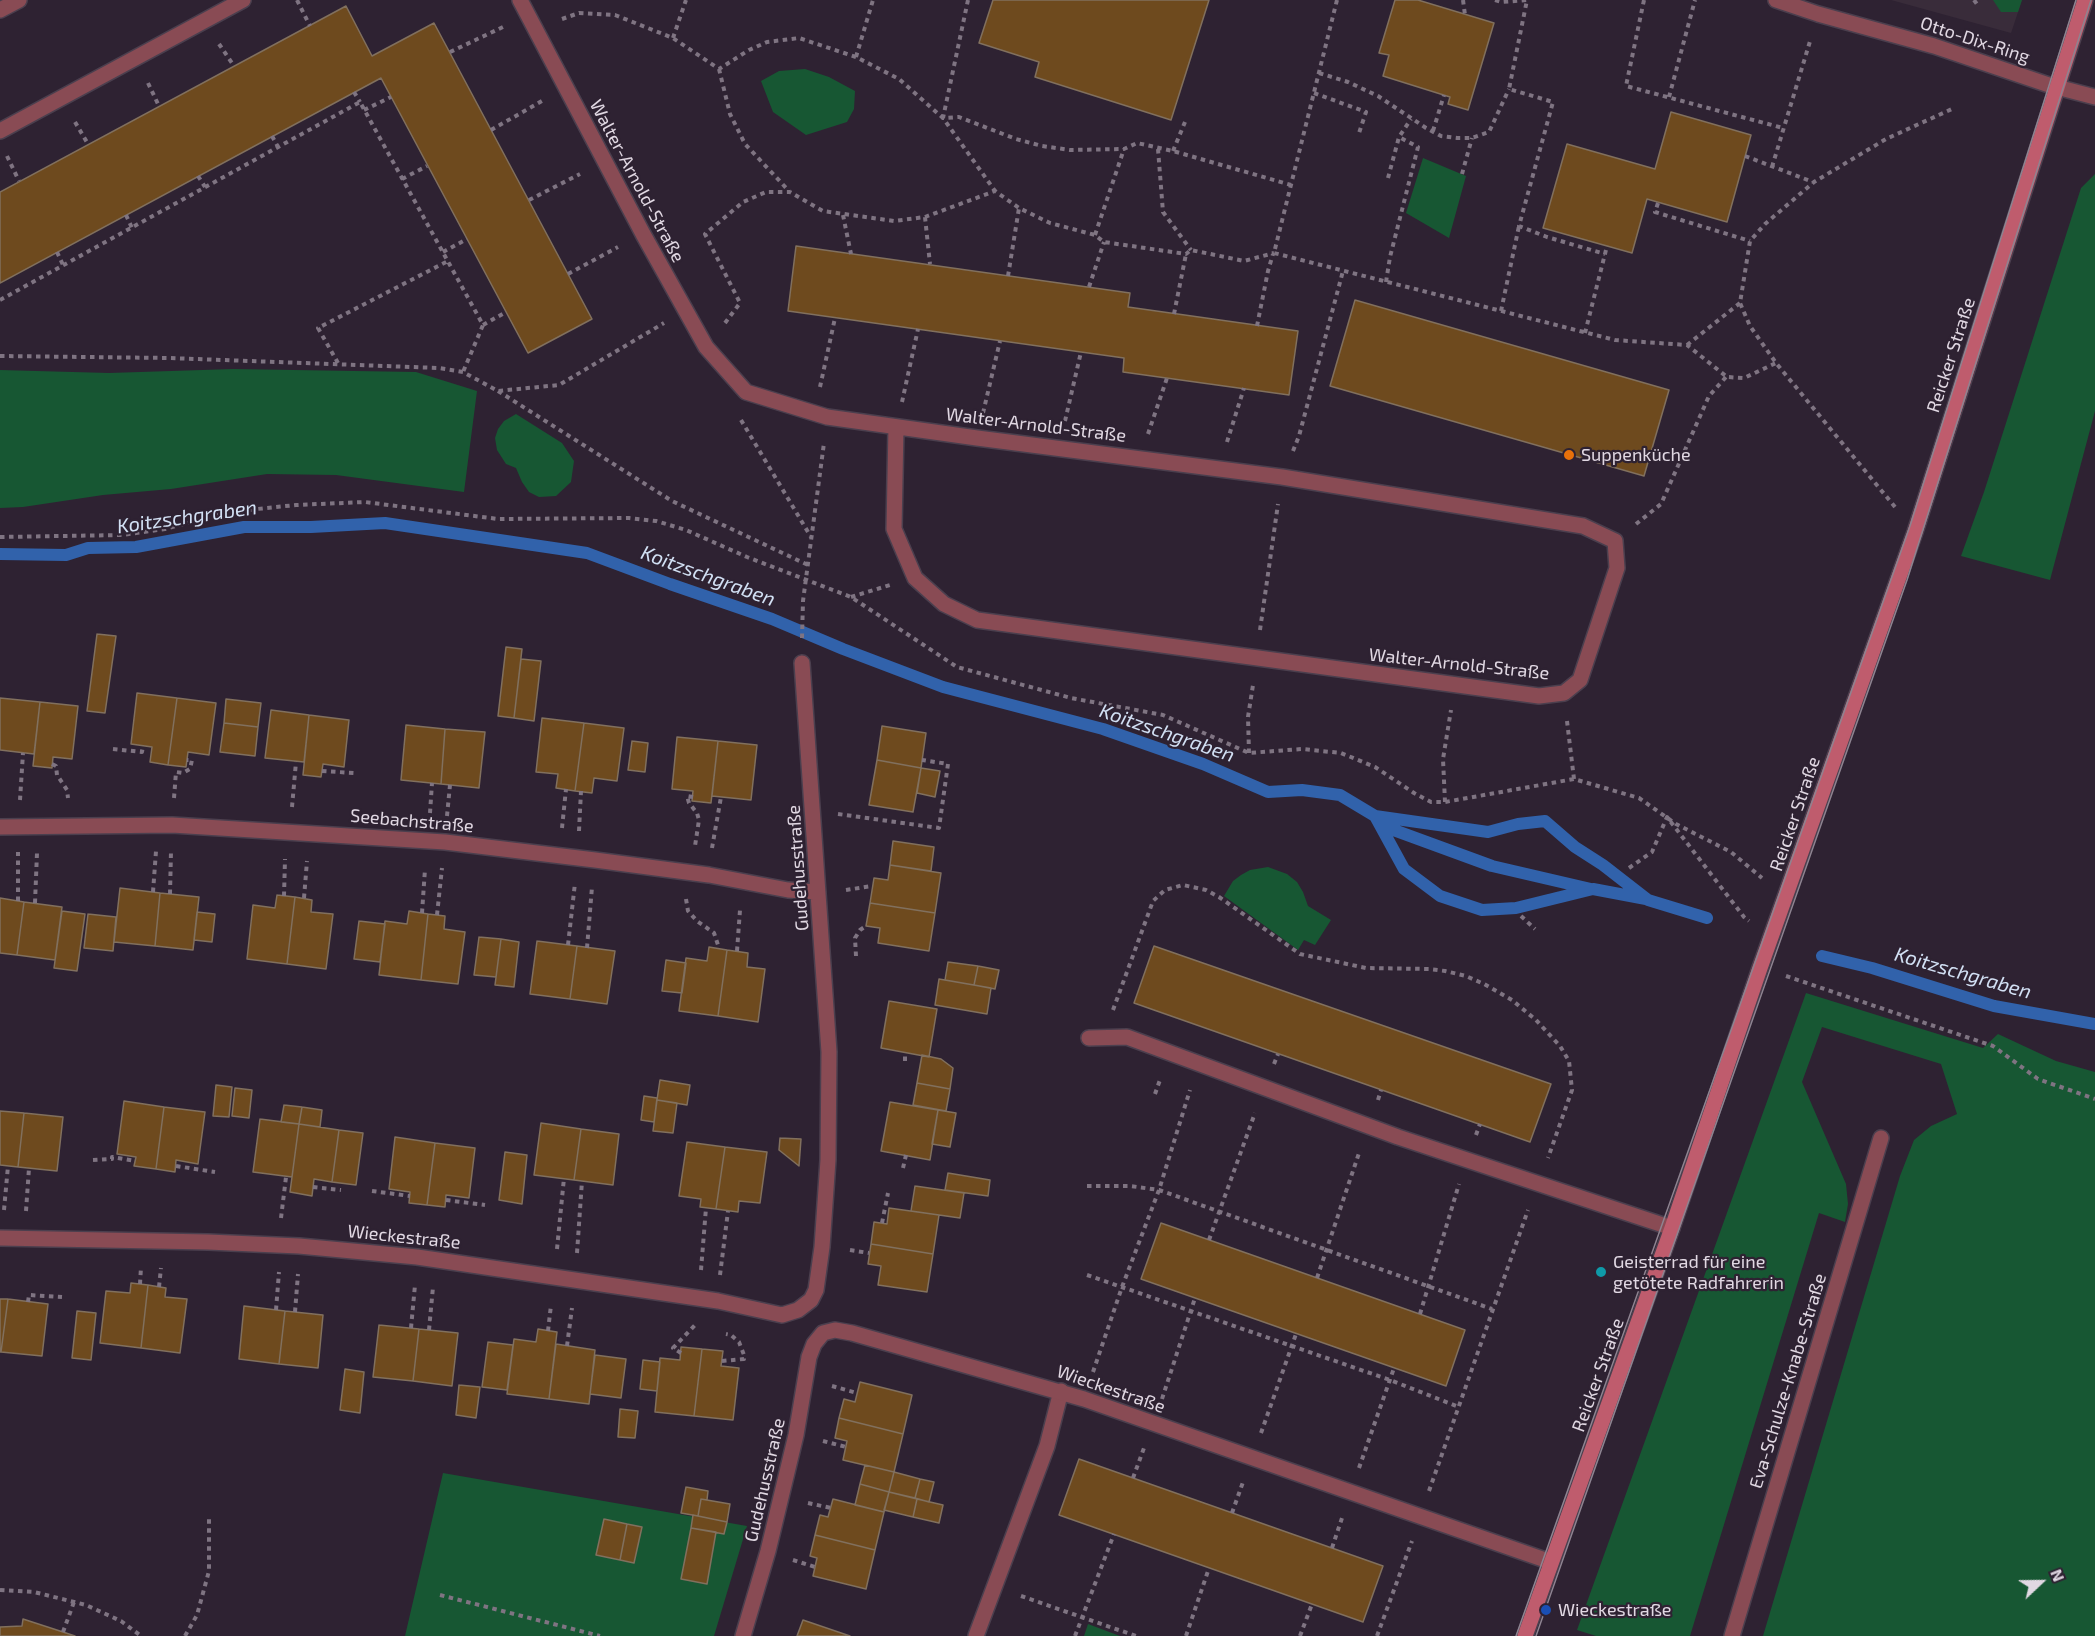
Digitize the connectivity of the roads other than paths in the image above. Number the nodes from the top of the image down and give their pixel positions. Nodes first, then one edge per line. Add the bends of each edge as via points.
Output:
1 (19, 0) edge
2 (243, 0) edge
3 (520, 0) edge
4 (1776, 0) edge
5 (2085, 0) edge
6 (0, 10) edge
7 (2058, 87) junction
8 (2095, 97) edge
9 (0, 131) edge
10 (896, 427) junction
11 (802, 663) road end
12 (0, 827) edge
13 (818, 892) junction
14 (1089, 1038) dead end
15 (1881, 1138) dead end
16 (1672, 1228) junction
17 (1, 1238) edge
18 (798, 1310) joint
19 (823, 1333) joint
20 (1061, 1391) junction
21 (1551, 1562) junction
22 (743, 1636) edge
23 (976, 1636) edge
24 (1525, 1636) edge
25 (1732, 1636) edge

1 - 6 street
2 - 9 street
3 - 10 street, Walter-Arnold-Straße via 706,347 747,392 821,415
4 - 7 street, Otto-Dix-Ring
5 - 7 street, Reicker Straße
7 - 8 street, Otto-Dix-Ring
7 - 16 street, Reicker Straße via 1915,532
10 - 10 street, Walter-Arnold-Straße via 894,529 915,578 944,604 977,620 1539,696 1564,693 1580,680 1617,568 1615,541 1583,526 1219,468
11 - 13 street, Gudehusstraße
12 - 13 street, Seebachstraße via 165,825 445,842
13 - 18 street, Gudehusstraße via 830,1052 827,1189 816,1290
14 - 16 street via 1127,1037 1369,1126
15 - 25 street, Eva-Schulze-Knabe-Straße
16 - 21 street, Reicker Straße
17 - 18 street, Wieckestraße via 299,1246 555,1276 718,1300 782,1315
19 - 20 street, Wieckestraße via 852,1333
19 - 22 street, Gudehusstraße via 809,1357 796,1435
20 - 21 street, Wieckestraße
20 - 23 street via 1047,1446
21 - 24 street, Reicker Straße

